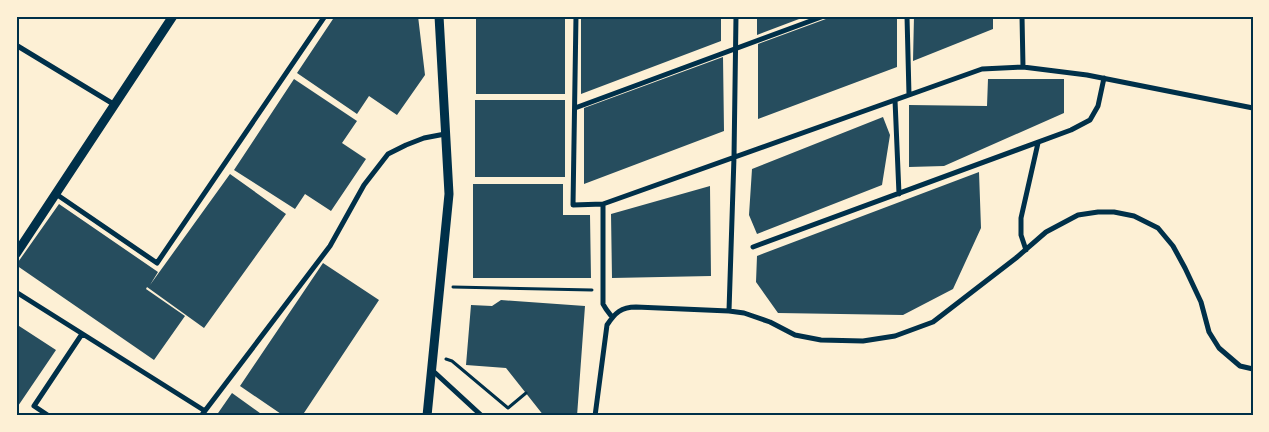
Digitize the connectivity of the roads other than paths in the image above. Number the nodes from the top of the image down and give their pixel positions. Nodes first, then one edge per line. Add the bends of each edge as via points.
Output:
1 (174, 16) edge
2 (326, 16) edge
3 (439, 16) edge
4 (576, 16) edge
5 (736, 16) edge
6 (824, 16) edge
7 (907, 16) edge
8 (1022, 16) edge
9 (16, 45) edge
10 (736, 48) junction
11 (1023, 67) junction
12 (1104, 78) junction
13 (909, 95) junction
14 (895, 100) junction
15 (115, 105) junction
16 (575, 108) junction
17 (1253, 108) edge
18 (445, 134) junction
19 (1038, 143) junction
20 (734, 157) junction
21 (56, 194) junction
22 (900, 194) junction
23 (602, 204) junction
24 (753, 247) dead end
25 (1026, 250) junction
26 (16, 254) edge
27 (16, 292) edge
28 (730, 311) junction
29 (612, 317) junction
30 (82, 334) junction
31 (432, 369) junction
32 (1253, 369) edge
33 (203, 413) edge
34 (49, 416) edge
35 (427, 416) edge
36 (482, 416) edge
37 (595, 416) edge

1 - 15 street
2 - 21 street via 157,263
3 - 18 street
4 - 16 street
5 - 10 street
6 - 10 street
7 - 13 street
8 - 11 street
9 - 15 street
10 - 16 street
10 - 20 street
11 - 12 street
11 - 13 street via 982,69
12 - 17 street
12 - 19 street via 1098,106 1090,120
13 - 14 street
14 - 20 street
14 - 22 street
15 - 21 street
16 - 23 street via 573,205
18 - 31 street via 449,194
18 - 33 street via 406,145 388,154 364,185 330,246
19 - 22 street
19 - 25 street via 1021,218 1021,235
20 - 23 street
20 - 28 street
21 - 26 street
22 - 24 street
23 - 29 street via 603,304
25 - 28 street via 933,322 895,336 864,341 821,340 795,335 770,322
25 - 32 street via 1046,232 1078,215 1114,212 1134,216 1158,228 1185,268 1201,302 1209,332 1219,348 1240,366
27 - 30 street
28 - 29 street via 628,307
29 - 37 street via 607,325
30 - 33 street
30 - 34 street via 34,406
31 - 35 street
31 - 36 street

